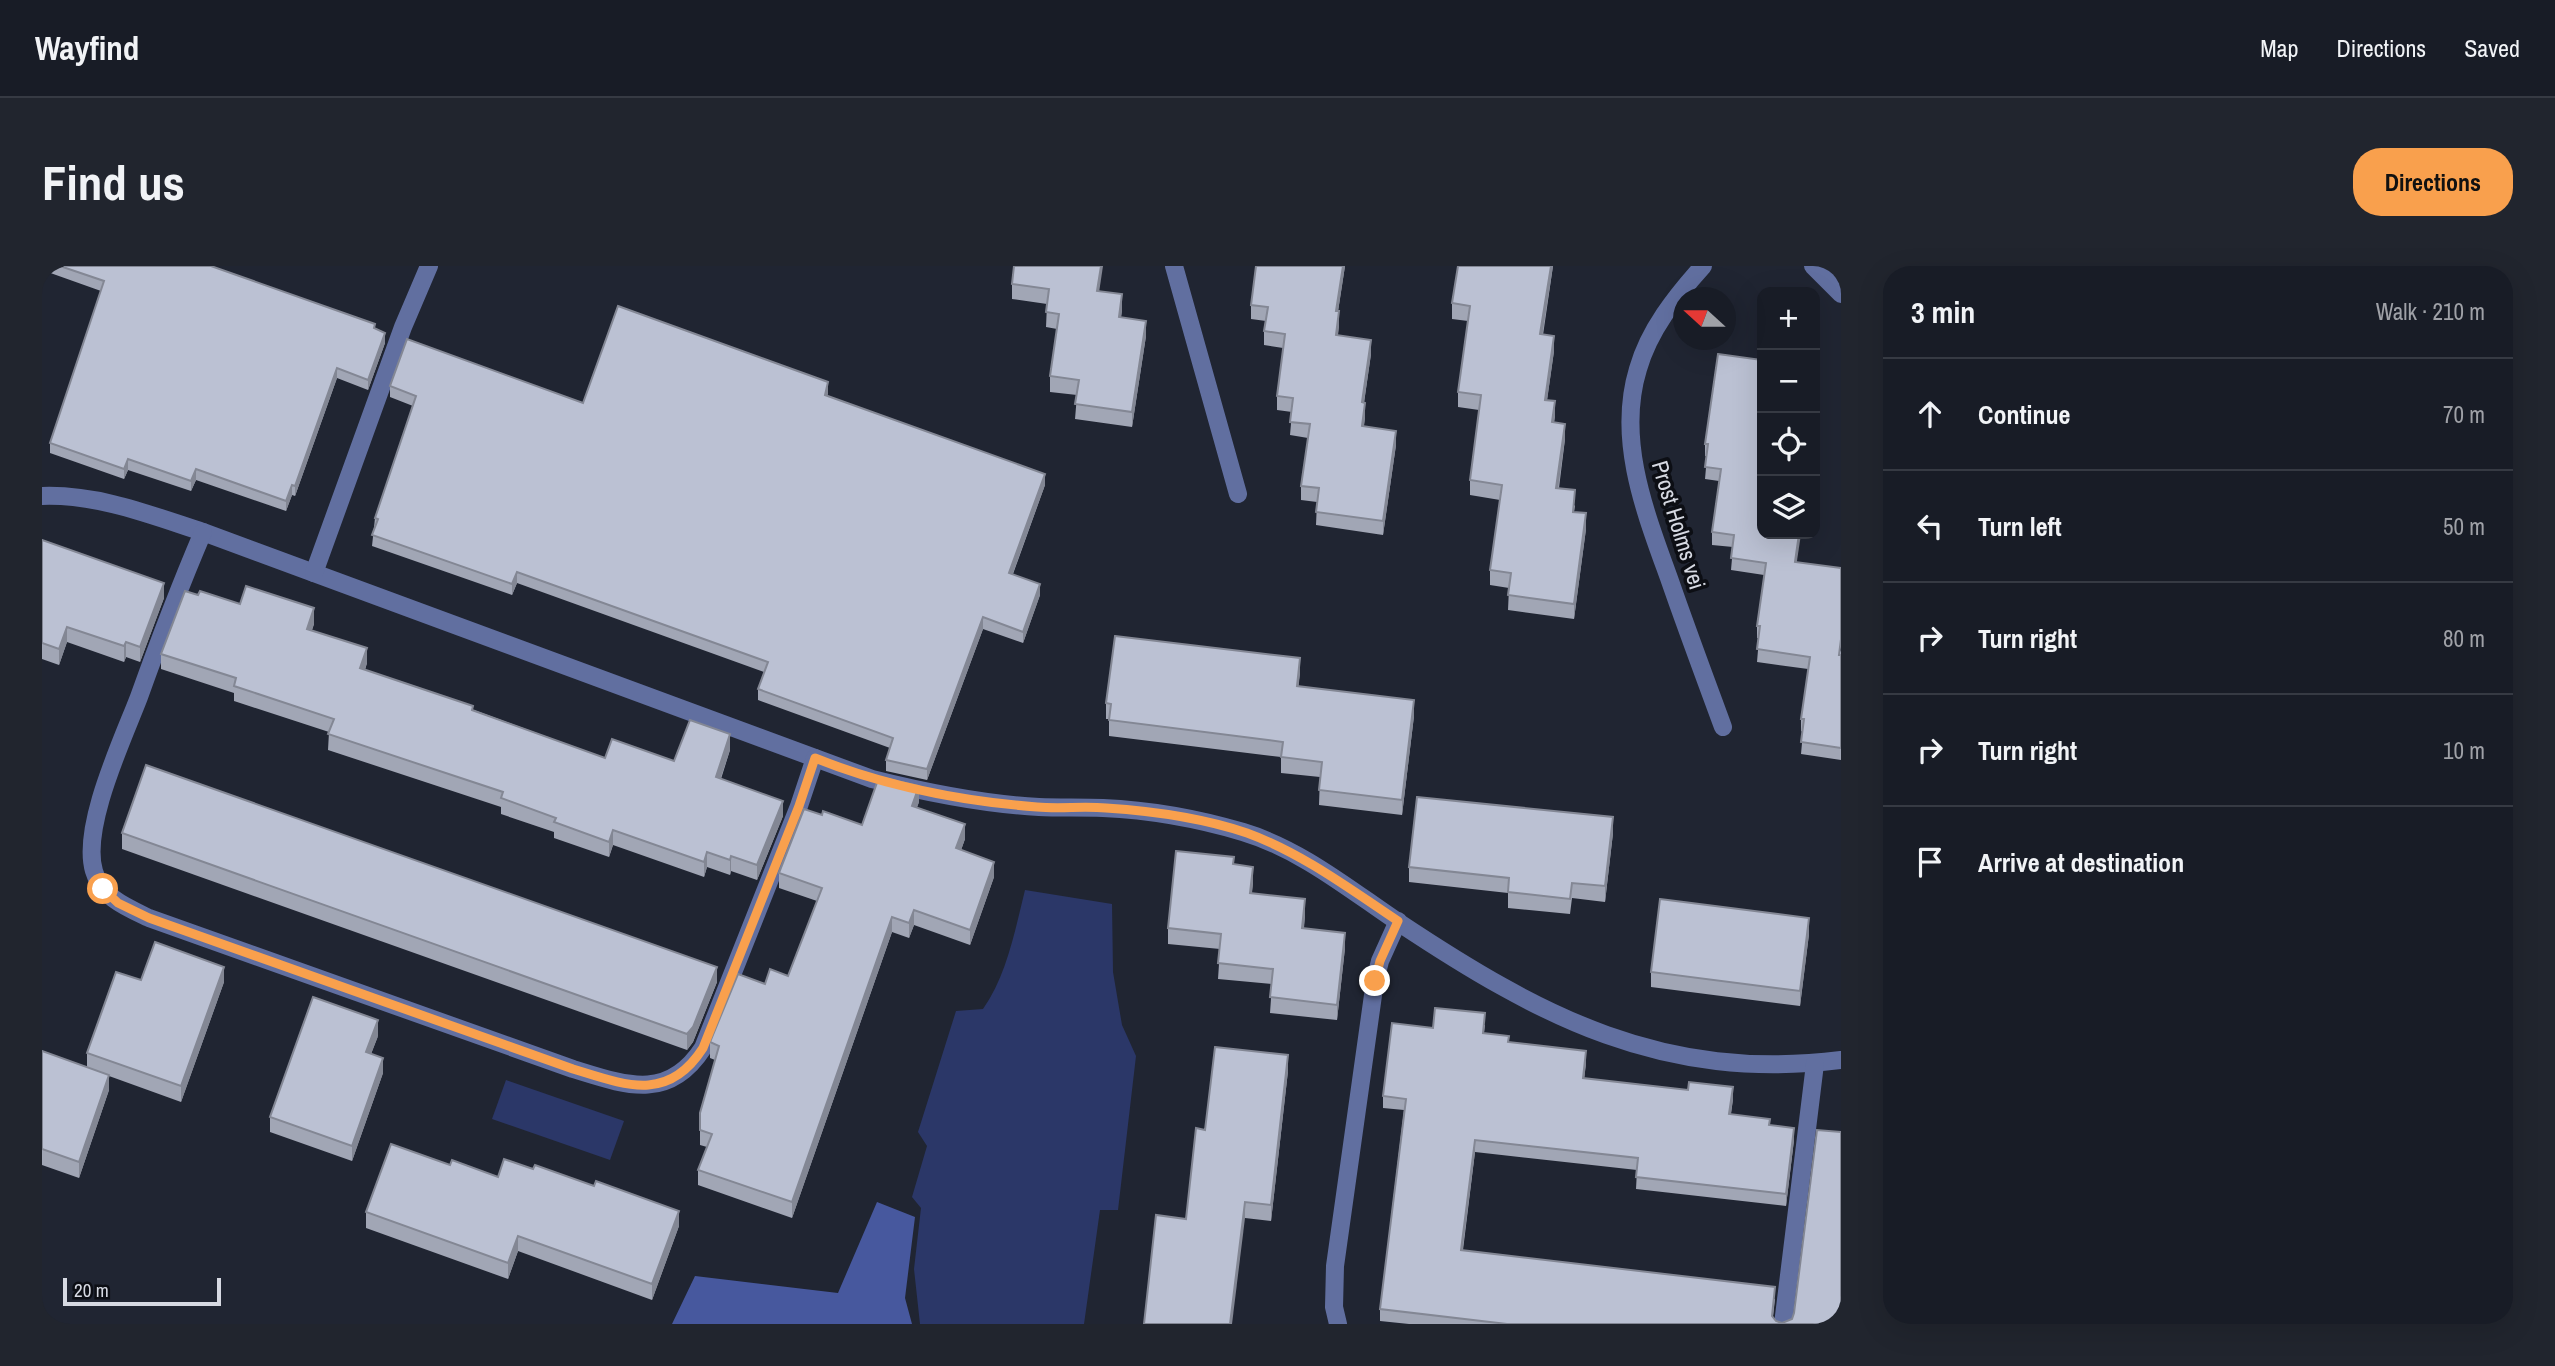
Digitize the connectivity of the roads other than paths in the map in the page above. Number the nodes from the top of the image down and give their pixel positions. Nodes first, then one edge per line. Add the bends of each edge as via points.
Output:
1 (429, 266) edge
2 (1174, 266) edge
3 (1703, 266) edge
4 (1813, 266) edge
5 (1841, 294) edge
6 (1238, 494) dead end
7 (42, 496) edge
8 (203, 532) junction
9 (314, 573) junction
10 (1723, 727) dead end
11 (815, 758) junction
12 (1398, 921) junction
13 (1841, 1060) edge
14 (1815, 1064) junction
15 (1338, 1324) edge
16 (1783, 1324) edge

1 - 9 street
2 - 6 street
3 - 10 street, Prost Holms vei via 1673,303 1643,354 1632,400 1631,451 1651,528
4 - 5 street
7 - 8 street via 113,503
8 - 9 street
8 - 11 street via 106,786 92,839 94,872 103,889 118,903 161,922 573,1069 609,1080 654,1084 691,1066 703,1048
9 - 11 street
11 - 12 street via 942,796 1141,812 1245,832 1301,857
12 - 14 street via 1541,1008 1618,1040 1682,1057
12 - 15 street via 1375,981 1335,1266
13 - 14 street
14 - 16 street

